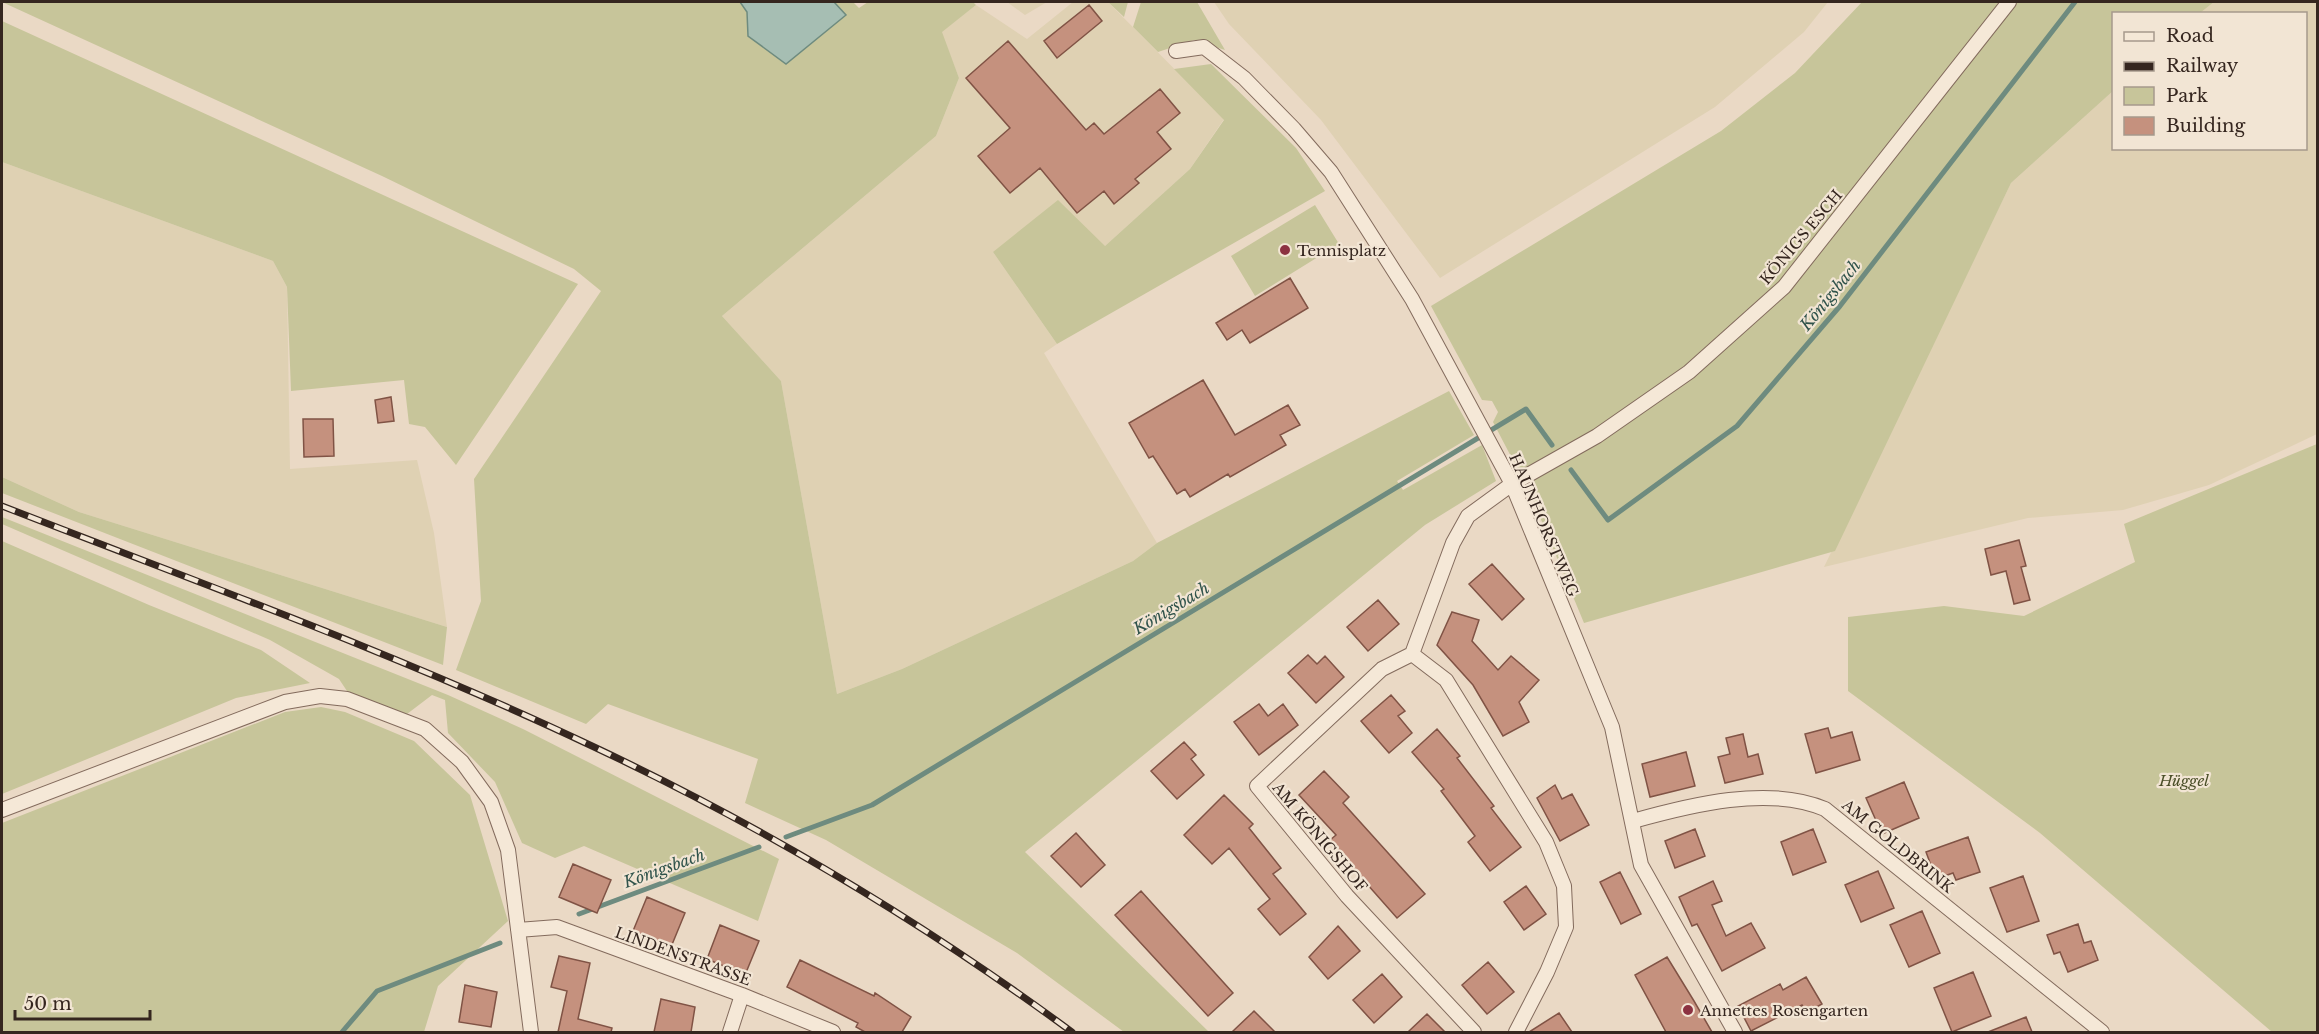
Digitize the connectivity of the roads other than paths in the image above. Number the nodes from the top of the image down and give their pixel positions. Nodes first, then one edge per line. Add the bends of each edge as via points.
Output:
1 (2009, 2) edge
2 (1176, 51) dead end
3 (1512, 484) junction
4 (1412, 654) junction
5 (2, 810) edge
6 (1633, 821) junction
7 (518, 930) junction
8 (742, 995) junction
9 (531, 1032) edge
10 (730, 1032) edge
11 (833, 1032) edge
12 (1474, 1032) edge
13 (1516, 1032) edge
14 (1735, 1032) edge
15 (2102, 1032) edge

1 - 3 street, KÖNIGS ESCH via 1784,287 1689,372 1598,436
2 - 3 street, HAUNHORSTWEG via 1204,47 1244,78 1331,171 1412,299
3 - 4 street via 1468,516 1453,543
3 - 6 street, HAUNHORSTWEG via 1612,727
4 - 12 street, AM KÖNIGSHOF via 1382,669 1257,786 1347,896
4 - 13 street via 1446,680 1546,842 1564,886 1566,927
5 - 7 street via 285,702 320,696 347,699 425,729 462,762 491,802 498,821 507,850
6 - 14 street, HAUNHORSTWEG via 1641,865
6 - 15 street, AM GOLDBRINK via 1688,806 1776,797 1805,800 1825,809
7 - 8 street, LINDENSTRASSE via 557,927
7 - 9 street
8 - 10 street
8 - 11 street, LINDENSTRASSE

